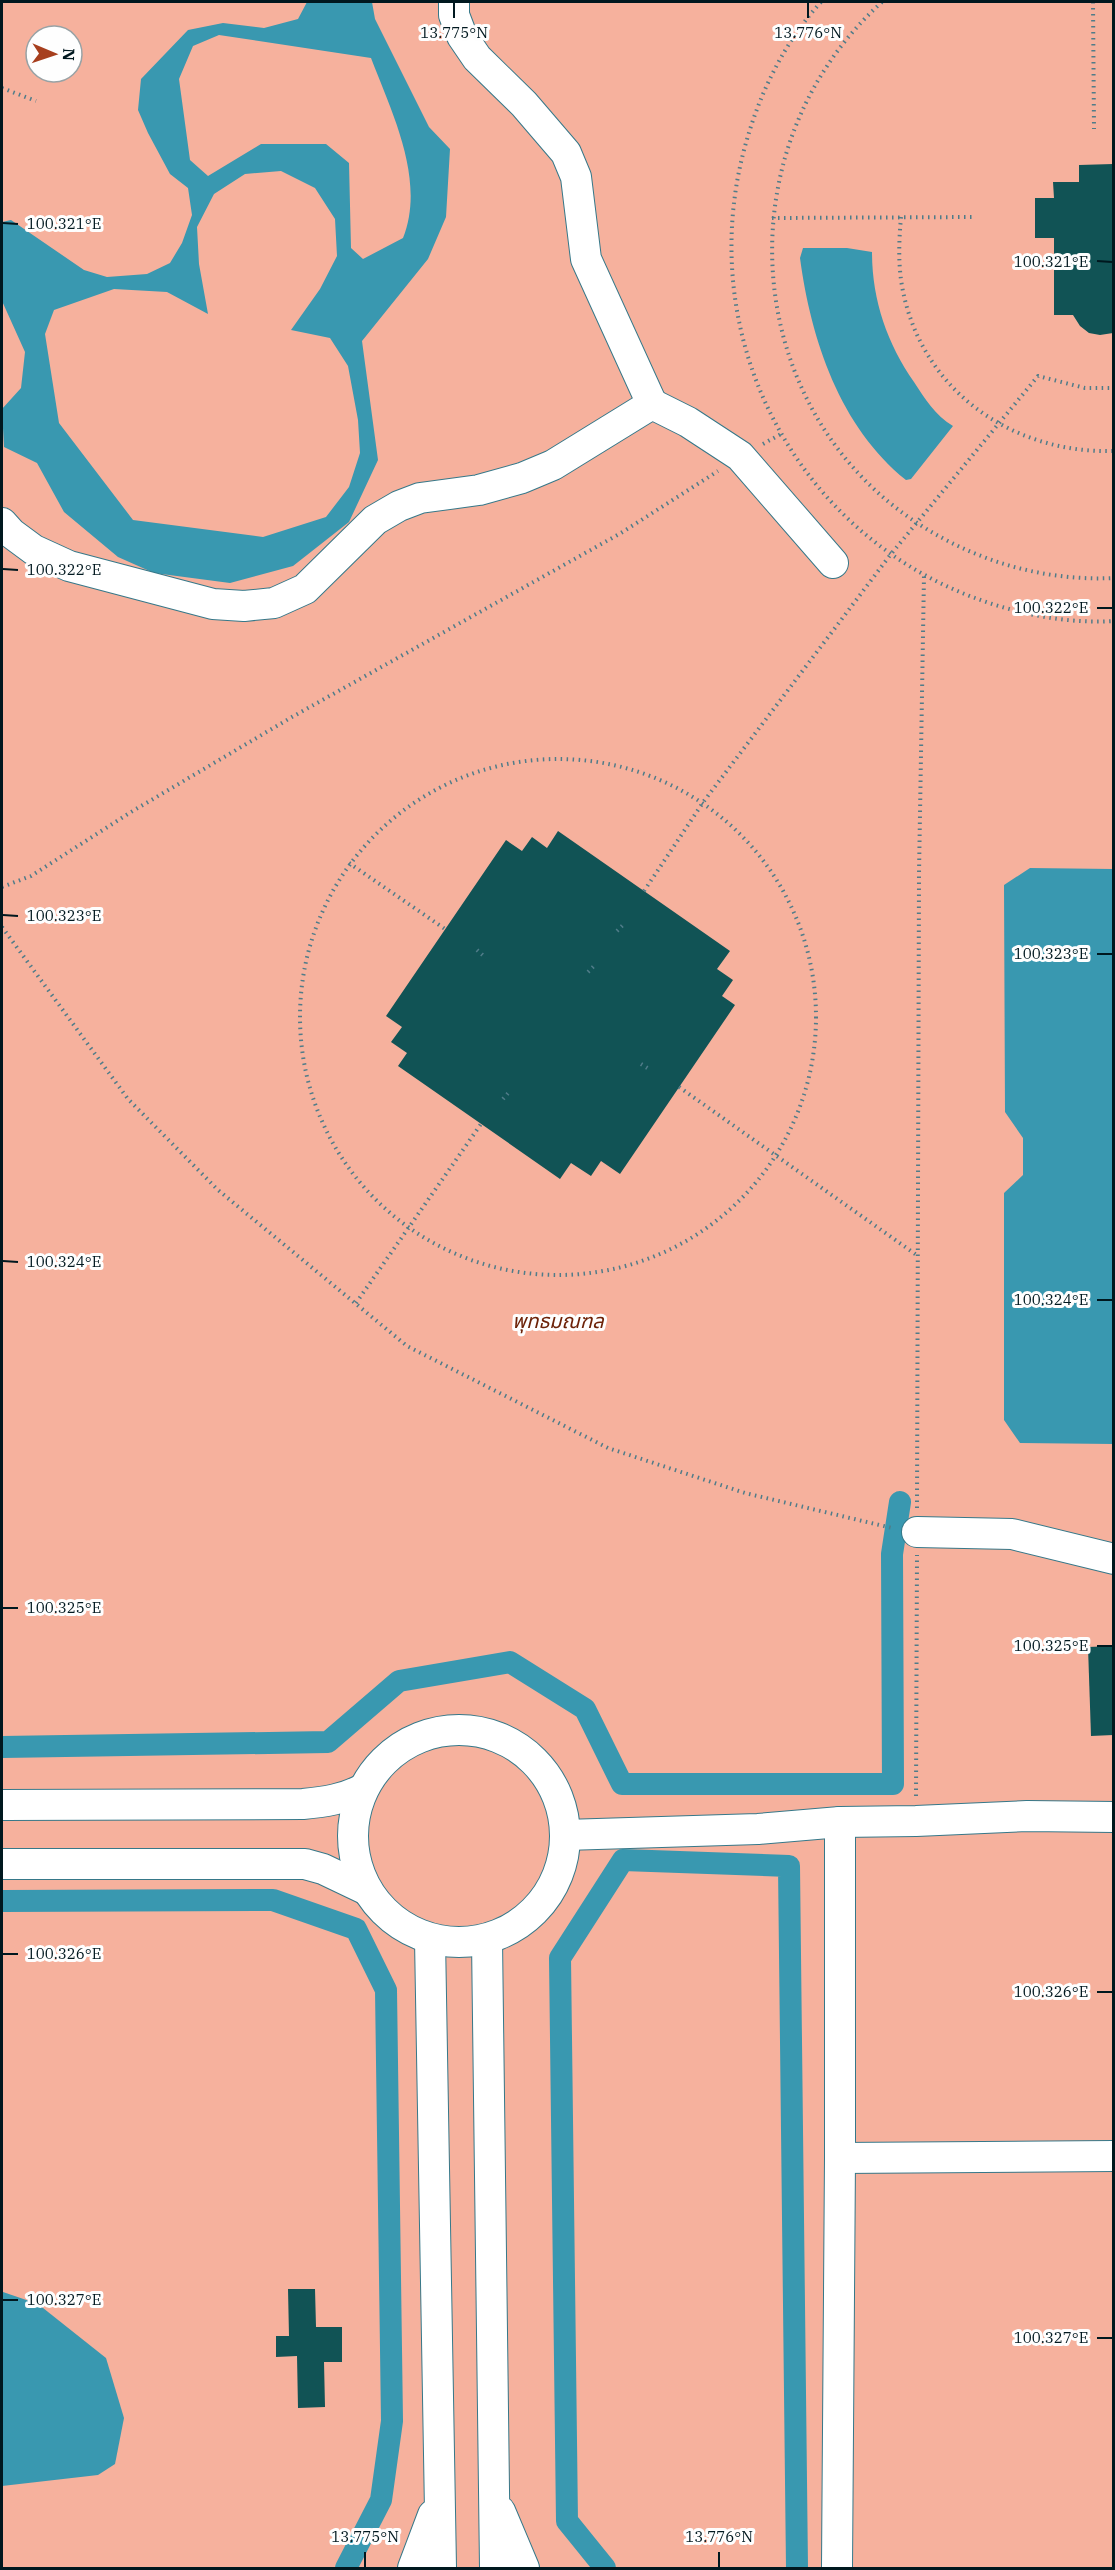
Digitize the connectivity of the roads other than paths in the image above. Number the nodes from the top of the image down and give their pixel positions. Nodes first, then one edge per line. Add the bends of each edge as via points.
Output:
1 (454, 2) edge
2 (652, 404) junction
3 (2, 523) edge
4 (833, 563) dead end
5 (917, 1533) road end
6 (1113, 1559) edge
7 (363, 1789) junction
8 (2, 1805) edge
9 (1113, 1817) edge
10 (840, 1821) junction
11 (566, 1835) junction
12 (2, 1864) edge
13 (367, 1890) junction
14 (430, 1939) junction
15 (488, 1940) junction
16 (1113, 2157) edge
17 (840, 2158) junction
18 (441, 2489) junction
19 (494, 2497) junction
20 (837, 2567) dead end
21 (413, 2568) edge
22 (441, 2568) edge
23 (495, 2568) edge
24 (524, 2568) edge

1 - 2 street via 462,36 477,58 566,153 576,177 586,259
2 - 3 street via 553,465 522,478 479,490 420,498 399,506 375,520 305,589 274,603 213,604 69,566 34,550
2 - 4 street via 740,456
5 - 6 street via 1012,1534
7 - 8 street via 349,1796 303,1804
7 - 11 street via 381,1763 406,1743 436,1732 467,1729 498,1736 525,1752 547,1775 561,1804
7 - 13 street via 352,1840
9 - 10 street
10 - 11 street via 758,1829
10 - 17 street
11 - 15 street via 556,1880 544,1900 528,1918
12 - 13 street via 304,1864 329,1871
13 - 14 street via 383,1911 405,1929
14 - 15 street via 459,1944
14 - 18 street
15 - 19 street
16 - 17 street
17 - 20 street
18 - 21 street
18 - 22 street
19 - 23 street
19 - 24 street

